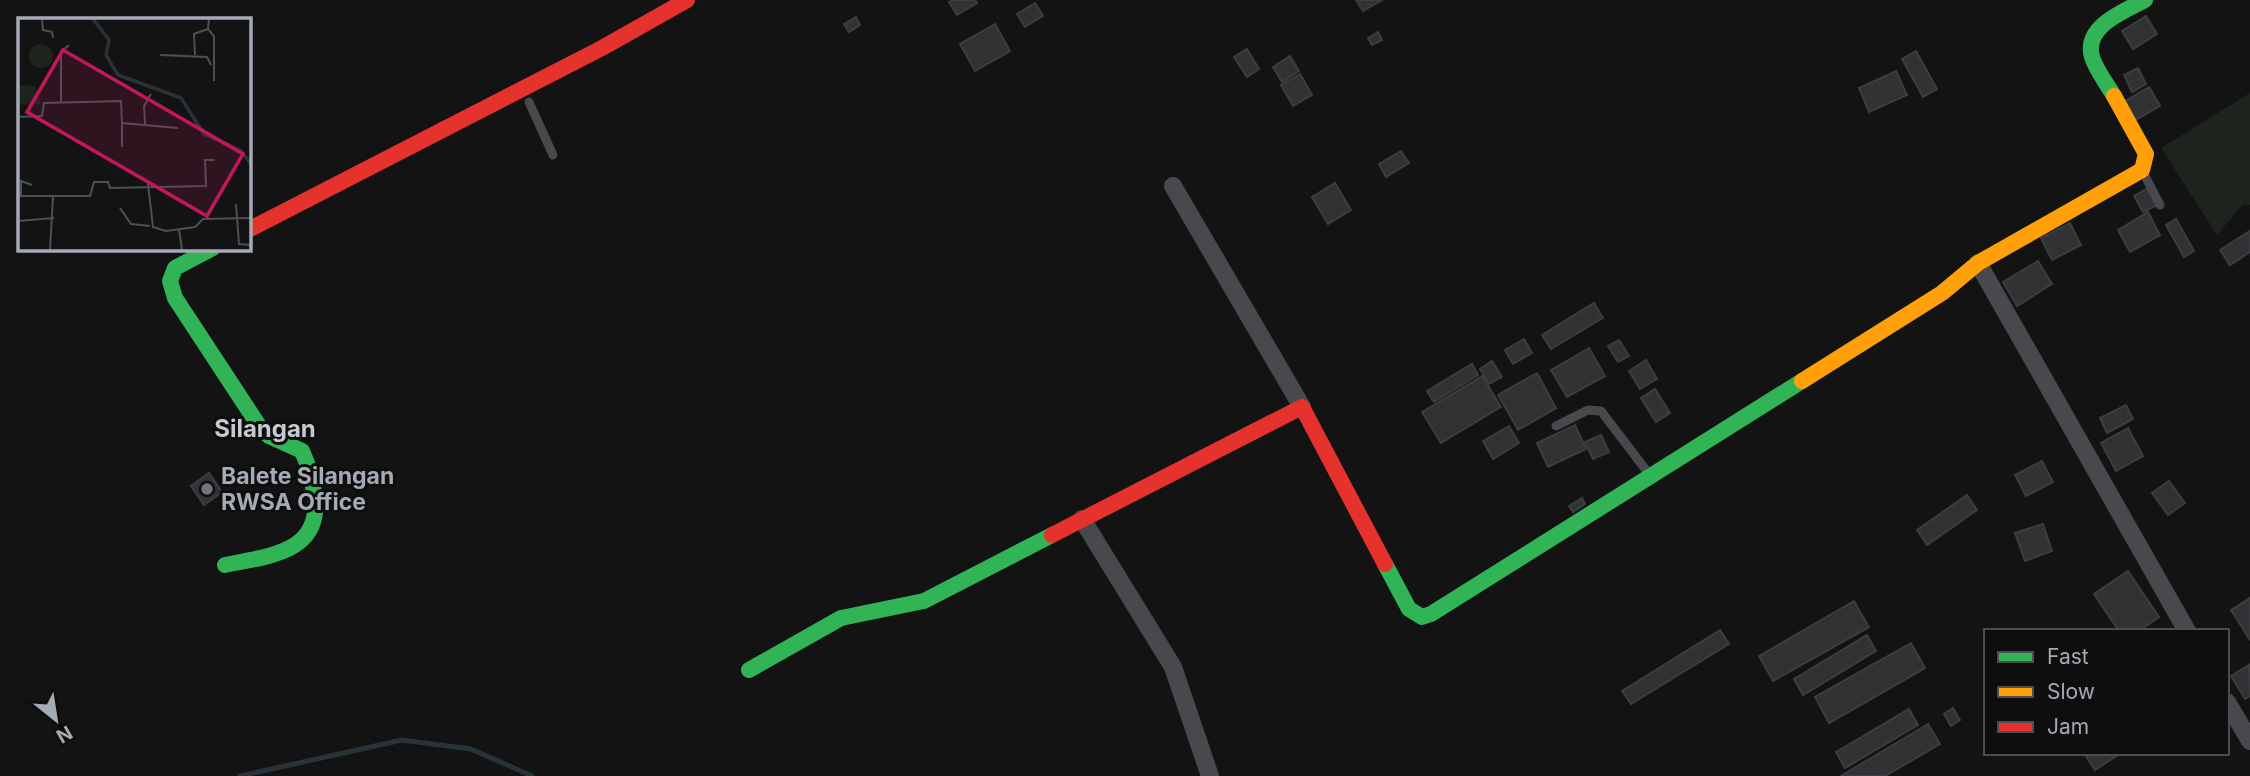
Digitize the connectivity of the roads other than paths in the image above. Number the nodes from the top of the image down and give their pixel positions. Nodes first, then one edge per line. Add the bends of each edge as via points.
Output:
1 (687, 0) edge
2 (2145, 0) edge
3 (526, 95) junction
4 (553, 155) dead end
5 (2142, 170) junction
6 (1173, 186) dead end
7 (2161, 205) dead end
8 (250, 229) edge
9 (209, 250) edge
10 (1978, 263) junction
11 (1302, 407) junction
12 (1556, 426) dead end
13 (1650, 476) junction
14 (1082, 519) junction
15 (225, 565) dead end
16 (2186, 629) edge
17 (749, 670) dead end
18 (2229, 705) edge
19 (2250, 741) edge
20 (1209, 776) edge

1 - 3 street
2 - 5 street via 2095,31 2089,46 2146,153
3 - 4 lane
3 - 8 street
5 - 7 lane
5 - 10 street
6 - 11 street
9 - 15 street via 175,268 170,281 175,298 259,426 302,452 318,509 303,543
10 - 13 street via 1942,293
10 - 16 street
11 - 13 street via 1409,609 1422,617
11 - 14 street
12 - 13 lane via 1588,410 1601,411
14 - 17 street via 924,601 842,618
14 - 20 street via 1173,667
18 - 19 street

